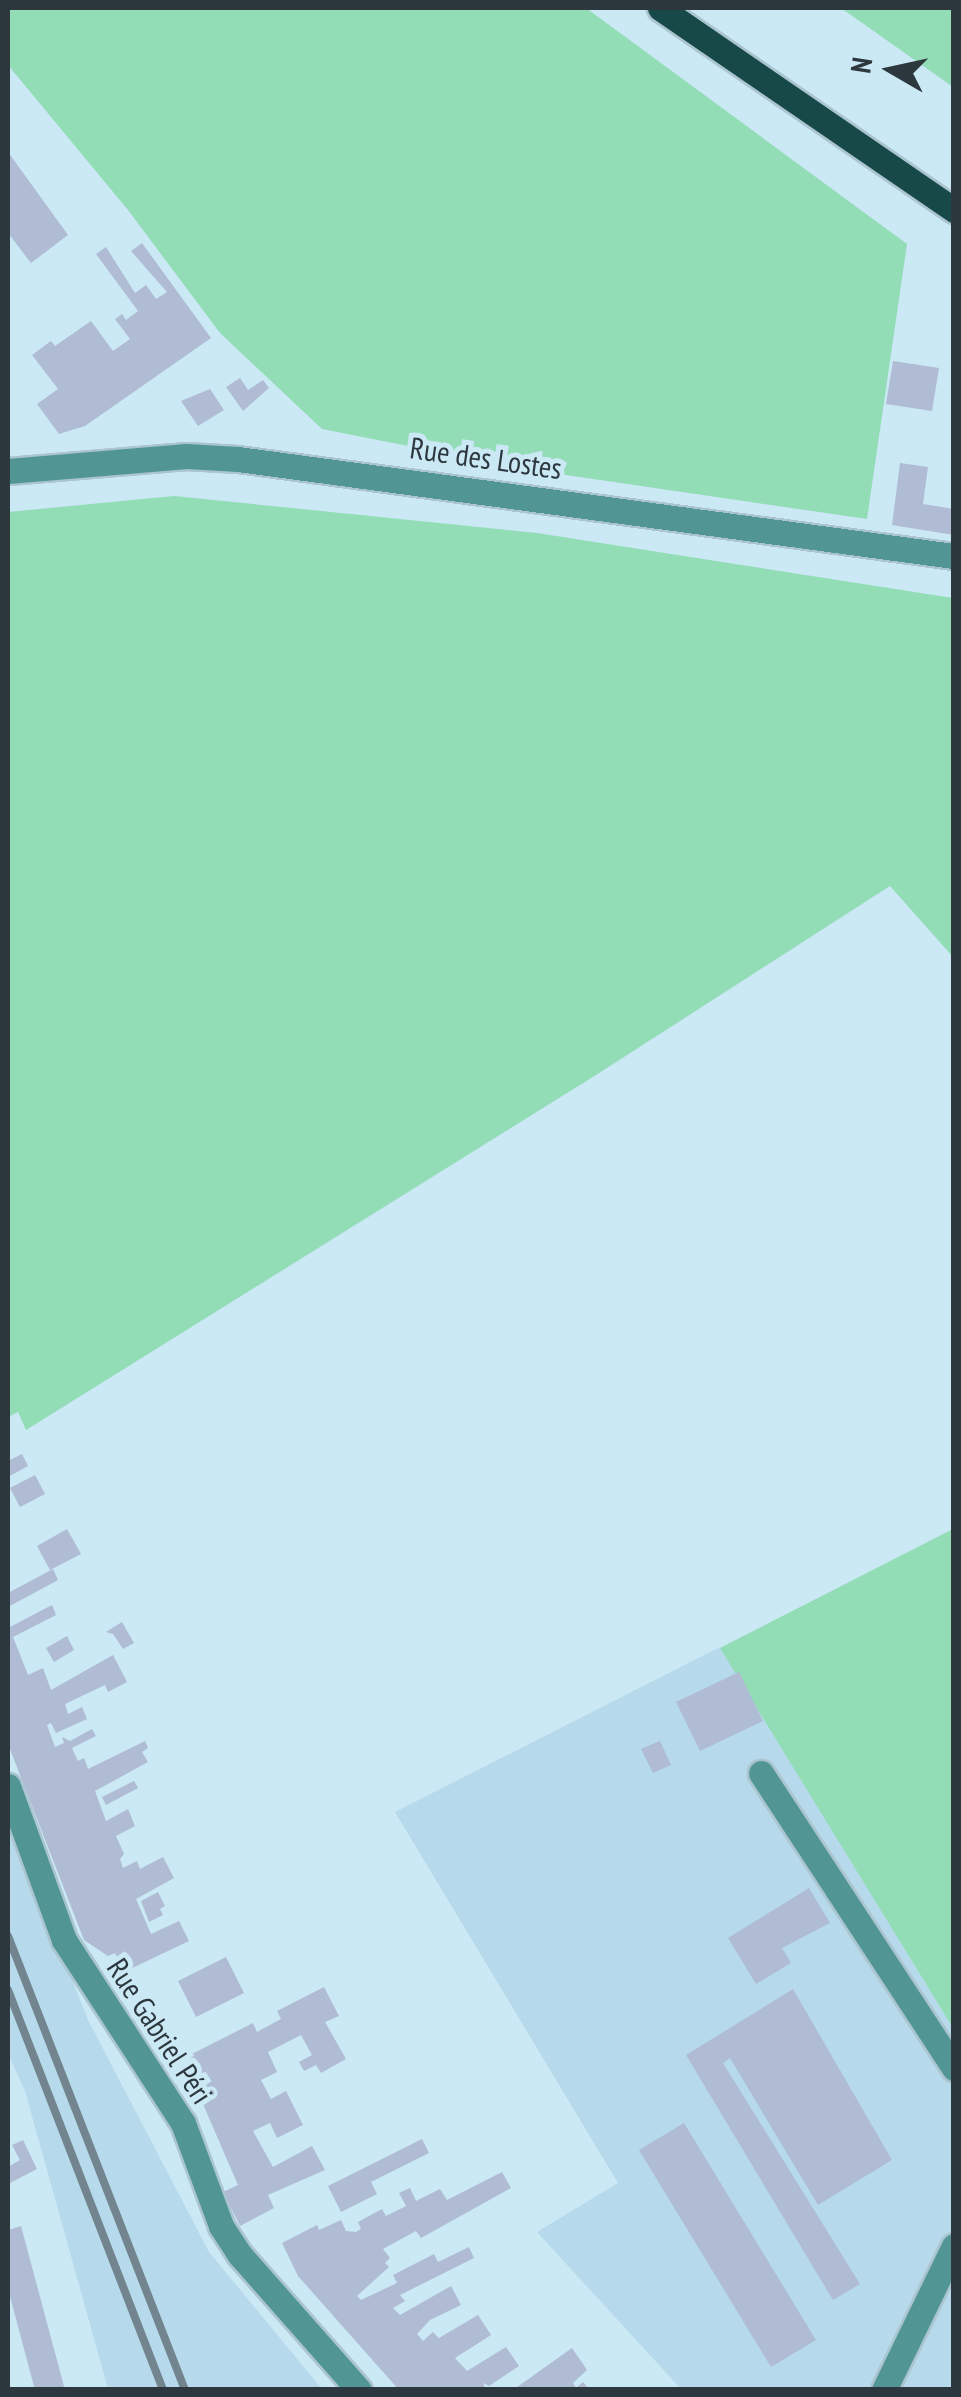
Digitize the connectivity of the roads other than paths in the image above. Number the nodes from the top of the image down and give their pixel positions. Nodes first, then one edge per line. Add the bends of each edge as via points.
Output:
1 (660, 8) edge
2 (954, 210) edge
3 (8, 470) edge
4 (954, 556) edge
5 (761, 1772) dead end
6 (8, 1786) edge
7 (954, 2068) edge
8 (954, 2246) edge
9 (359, 2390) edge
10 (884, 2390) edge

1 - 2 main road
3 - 4 street, Rue des Lostes via 186,456 238,459
5 - 7 street
6 - 9 street, Rue Gabriel Péri via 64,1940 183,2123 220,2226
8 - 10 street

